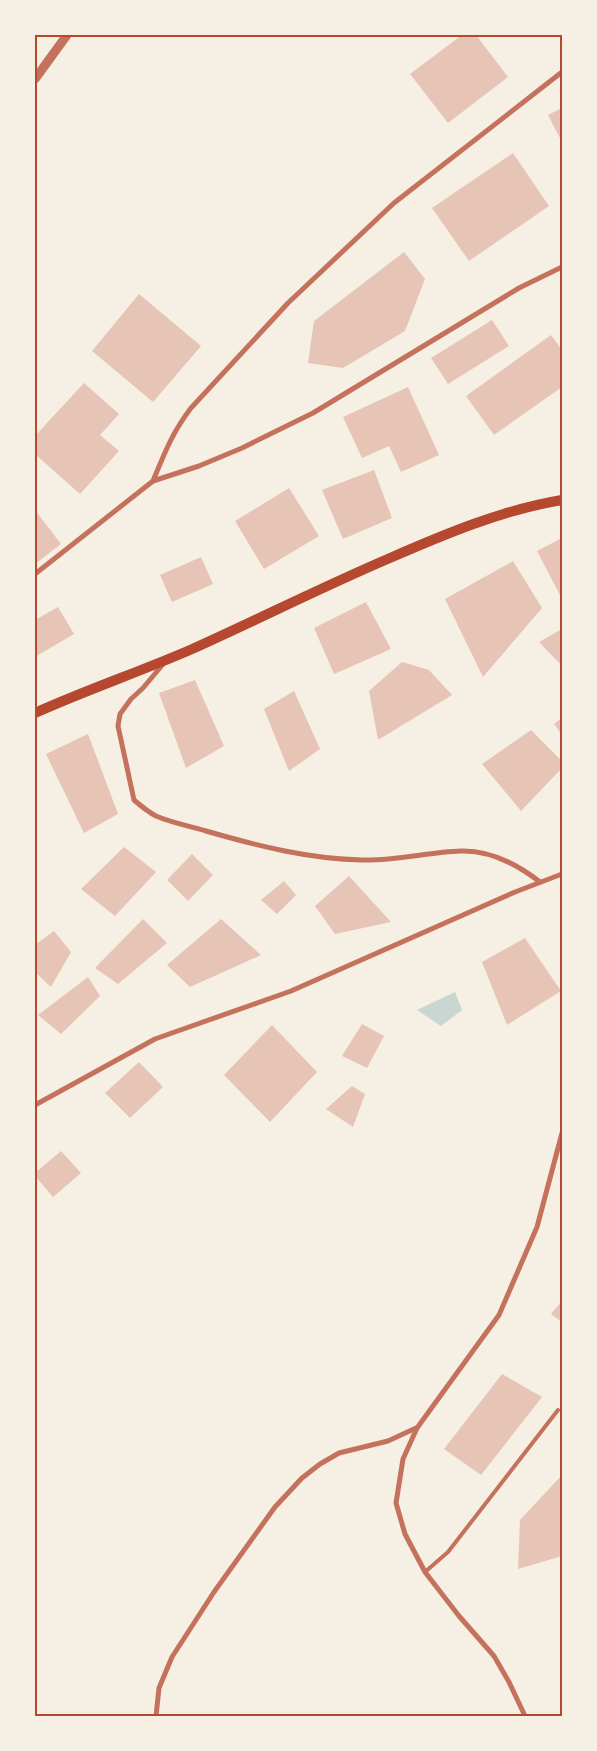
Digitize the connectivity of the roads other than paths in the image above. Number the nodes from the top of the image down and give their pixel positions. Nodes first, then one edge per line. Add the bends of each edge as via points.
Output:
1 (67, 35) edge
2 (562, 72) edge
3 (35, 79) edge
4 (562, 267) edge
5 (153, 481) junction
6 (562, 500) edge
7 (35, 574) edge
8 (168, 658) junction
9 (35, 713) edge
10 (562, 874) edge
11 (540, 882) junction
12 (35, 1104) edge
13 (562, 1133) edge
14 (558, 1410) dead end
15 (417, 1428) junction
16 (425, 1572) junction
17 (156, 1716) edge
18 (525, 1716) edge

1 - 3 street
2 - 5 street via 394,203 288,303 178,424
4 - 5 street via 519,288 313,413 242,448
5 - 7 street
6 - 8 main road via 475,523 416,546
8 - 9 main road
8 - 11 street via 130,699 120,714 118,726 134,800 154,815 273,850 311,856 363,860 462,850 481,853 507,861
10 - 11 street
11 - 12 street via 290,991 155,1039
13 - 15 street via 536,1227 500,1315
14 - 16 lane via 448,1552
15 - 16 street via 403,1459 396,1502 405,1534
15 - 17 street via 388,1441 339,1454 320,1464 275,1507 172,1657 159,1688
16 - 18 street via 494,1656

